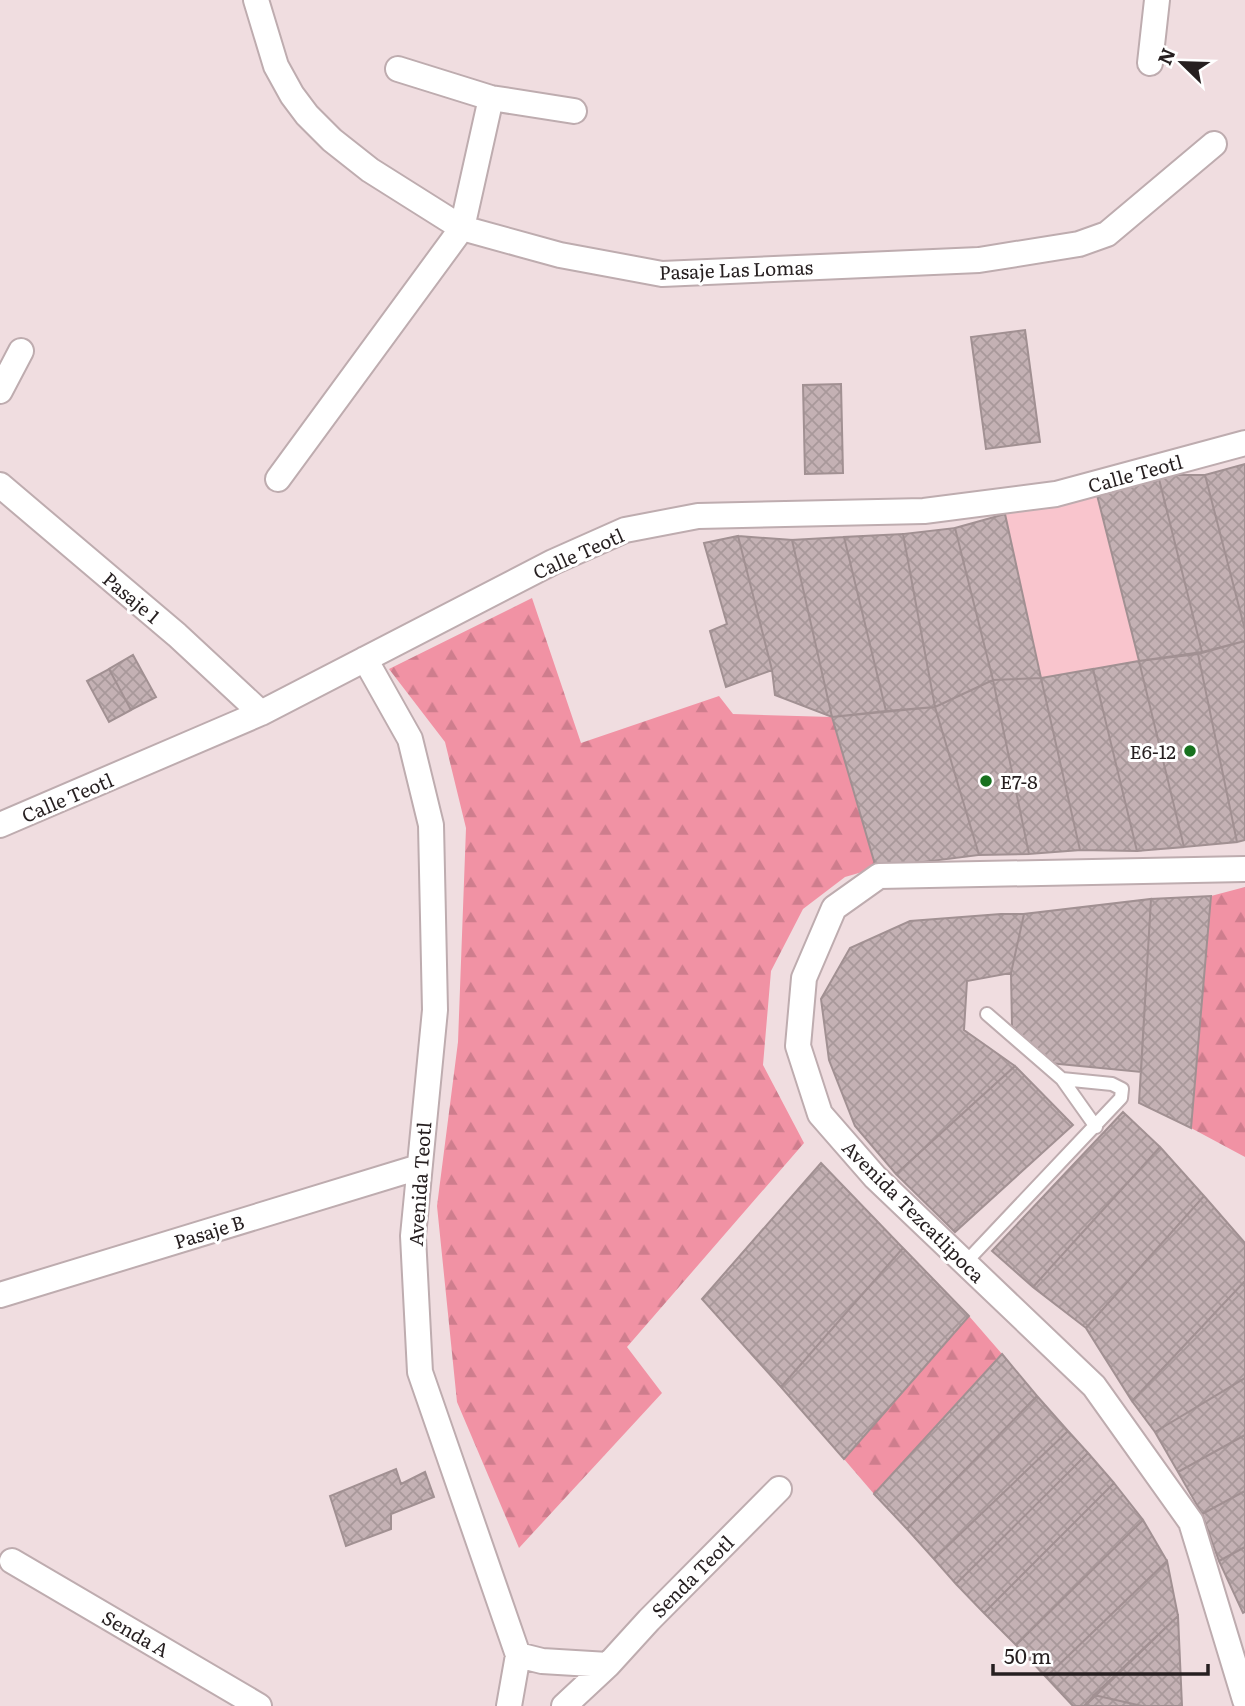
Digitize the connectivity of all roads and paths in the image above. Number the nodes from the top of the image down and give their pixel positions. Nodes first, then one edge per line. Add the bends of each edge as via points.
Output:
1 (256, 0) edge
2 (1157, 0) edge
3 (1150, 63) dead end
4 (398, 69) dead end
5 (491, 98) junction
6 (574, 111) dead end
7 (1214, 144) dead end
8 (462, 228) junction
9 (21, 351) dead end
10 (0, 391) edge
11 (1245, 443) edge
12 (278, 479) dead end
13 (0, 485) edge
14 (365, 659) junction
15 (261, 713) junction
16 (0, 825) edge
17 (1245, 869) edge
18 (987, 1014) dead end
19 (1062, 1079) junction
20 (1096, 1127) junction
21 (419, 1167) junction
22 (965, 1263) junction
23 (0, 1295) edge
24 (779, 1489) dead end
25 (12, 1561) dead end
26 (519, 1655) junction
27 (608, 1665) junction
28 (1245, 1700) edge
29 (259, 1706) edge
30 (509, 1706) edge
31 (564, 1706) edge

1 - 8 street, Pasaje Las Lomas via 276,66 307,115 370,170
2 - 3 street
4 - 5 street
5 - 6 street
5 - 8 street
7 - 8 street, Pasaje Las Lomas via 1107,234 1079,244 979,260 662,274 560,255
8 - 12 street
9 - 10 street
11 - 14 street, Calle Teotl via 1056,494 924,511 698,516 625,530
13 - 15 street, Pasaje 1
14 - 15 street, Calle Teotl
14 - 21 street, Avenida Teotl via 410,738 431,825 435,1010
15 - 16 street, Calle Teotl
17 - 22 street, Avenida Tezcatlipoca via 879,876 834,908 804,978 798,1046 820,1114 875,1177
18 - 19 lane
19 - 20 lane
19 - 20 lane via 1122,1089 1121,1098
20 - 22 lane
21 - 23 street, Pasaje B
21 - 26 street, Avenida Teotl via 412,1236 420,1372
22 - 28 street, Avenida Tezcatlipoca via 1094,1386 1191,1522
24 - 27 street, Senda Teotl
25 - 29 street, Senda A
26 - 27 street
26 - 30 street
27 - 31 street, Senda Teotl

